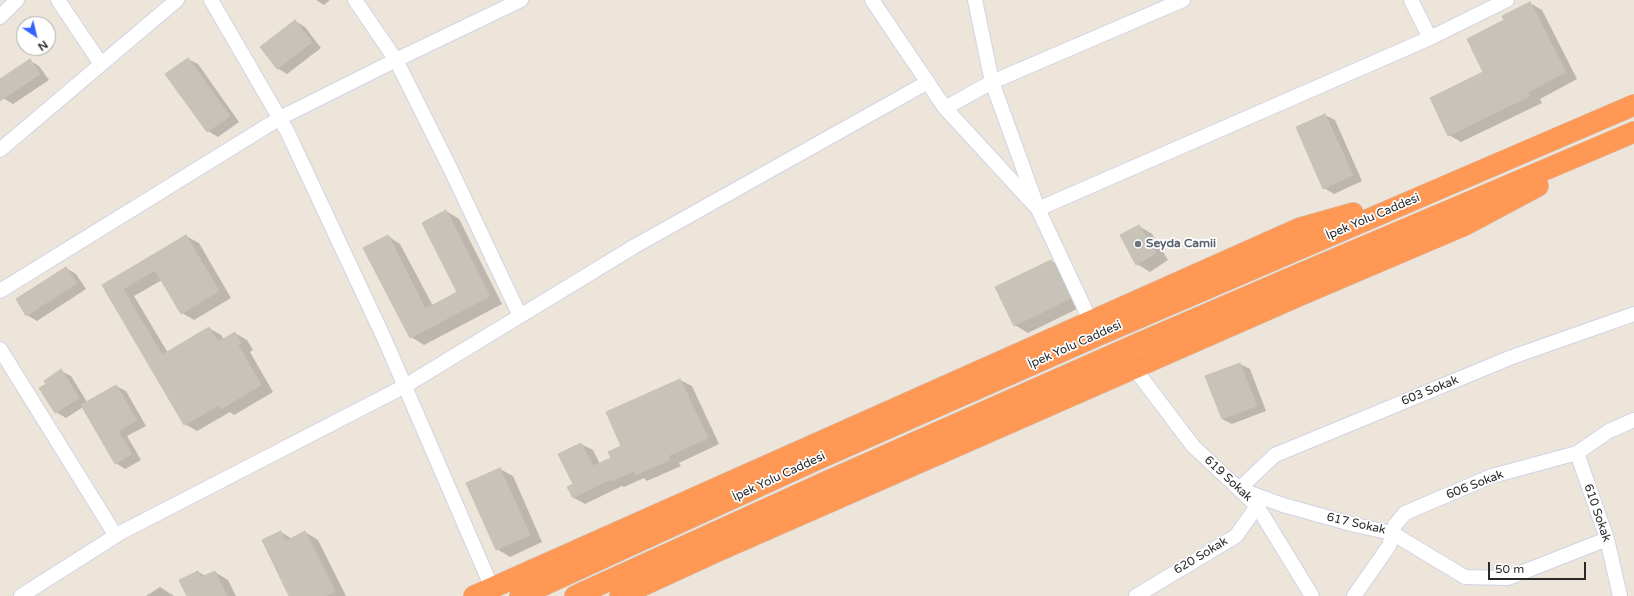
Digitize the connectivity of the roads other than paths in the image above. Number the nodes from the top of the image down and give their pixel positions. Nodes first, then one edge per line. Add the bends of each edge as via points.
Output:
1 (17, 0) edge
2 (58, 0) edge
3 (211, 0) edge
4 (355, 0) edge
5 (521, 0) edge
6 (872, 0) edge
7 (975, 0) edge
8 (1183, 0) edge
9 (1412, 0) edge
10 (1507, 0) edge
11 (175, 1) edge
12 (496, 5) edge
13 (0, 17) edge
14 (1430, 38) junction
15 (396, 60) junction
16 (101, 64) junction
17 (928, 82) junction
18 (992, 82) junction
19 (1634, 105) edge
20 (945, 108) junction
21 (280, 118) junction
22 (1634, 132) edge
23 (2, 146) edge
24 (1442, 187) junction
25 (1038, 209) junction
26 (0, 291) edge
27 (1634, 314) edge
28 (520, 316) junction
29 (1091, 322) junction
30 (0, 349) edge
31 (1134, 368) junction
32 (405, 386) junction
33 (1634, 420) edge
34 (1577, 453) junction
35 (1239, 490) junction
36 (1257, 506) junction
37 (1392, 533) junction
38 (116, 536) junction
39 (1607, 539) junction
40 (483, 592) edge
41 (21, 596) edge
42 (520, 596) edge
43 (575, 596) edge
44 (620, 596) edge
45 (1136, 596) edge
46 (1312, 596) edge
47 (1354, 596) edge
48 (1620, 596) edge

1 - 13 street
2 - 16 street
3 - 21 street
4 - 15 street
5 - 12 street
6 - 17 street
7 - 18 street
8 - 18 street
9 - 14 street
10 - 14 street
11 - 16 street
12 - 15 street
14 - 25 street
15 - 21 street
15 - 28 street
16 - 23 street
17 - 20 street
17 - 28 street via 636,246
18 - 20 street
18 - 25 street
19 - 24 highway, İpek Yolu Caddesi
20 - 25 street
21 - 26 street
21 - 32 street
22 - 31 highway via 1465,225
22 - 43 highway, İpek Yolu Caddesi via 1159,335
24 - 29 highway via 1300,228
24 - 42 highway, İpek Yolu Caddesi via 895,425
25 - 29 street
27 - 35 street, 603 Sokak via 1512,358 1275,455
28 - 32 street
29 - 40 highway
30 - 38 street
31 - 35 street, 619 Sokak via 1193,446
31 - 44 highway
32 - 38 street
32 - 40 street
33 - 34 street, 606 Sokak via 1609,431
34 - 37 street, 606 Sokak via 1492,476 1405,513
34 - 39 street, 610 Sokak
35 - 36 street, 619 Sokak
35 - 37 street, 617 Sokak via 1283,505
36 - 45 street, 620 Sokak via 1236,536
36 - 46 street, 619 Sokak
37 - 39 street, 617 Sokak via 1465,577 1508,578
37 - 47 street, 606 Sokak via 1389,546
38 - 41 street
39 - 48 street, 610 Sokak

